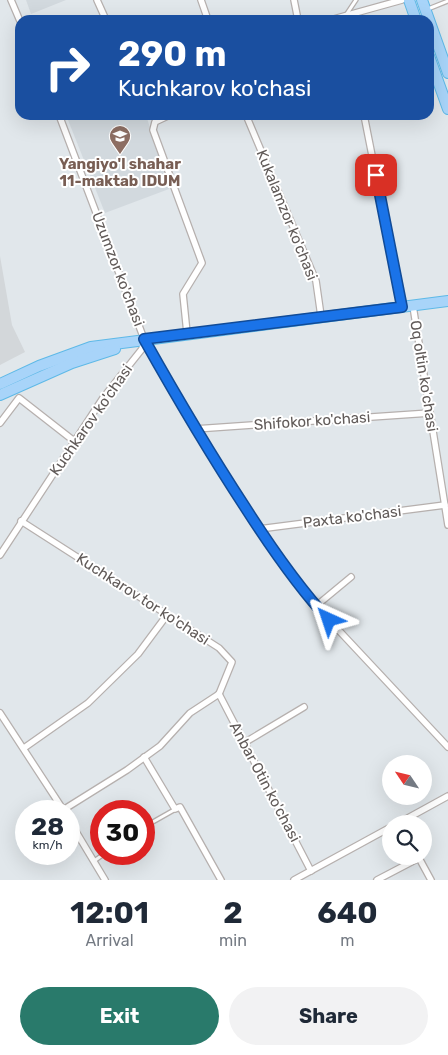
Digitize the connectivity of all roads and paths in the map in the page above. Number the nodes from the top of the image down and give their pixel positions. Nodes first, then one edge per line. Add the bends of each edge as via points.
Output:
1 (11, 0) edge
2 (98, 0) edge
3 (201, 0) edge
4 (294, 0) edge
5 (356, 0) edge
6 (402, 0) edge
7 (409, 0) edge
8 (448, 0) edge
9 (424, 5) edge
10 (17, 15) edge
11 (104, 15) edge
12 (206, 15) edge
13 (297, 15) edge
14 (348, 15) edge
15 (355, 15) edge
16 (414, 15) edge
17 (434, 33) edge
18 (434, 70) edge
19 (448, 73) edge
20 (448, 109) edge
21 (61, 120) edge
22 (159, 120) edge
23 (248, 120) edge
24 (365, 120) edge
25 (448, 301) edge
26 (413, 306) junction
27 (402, 307) junction
28 (321, 316) junction
29 (187, 333) junction
30 (144, 339) junction
31 (41, 371) junction
32 (0, 384) edge
33 (0, 395) edge
34 (430, 413) junction
35 (0, 423) edge
36 (195, 429) junction
37 (74, 441) junction
38 (445, 505) junction
39 (21, 521) junction
40 (448, 525) edge
41 (259, 529) junction
42 (0, 555) edge
43 (351, 577) dead end
44 (316, 606) junction
45 (167, 615) junction
46 (219, 694) junction
47 (304, 707) dead end
48 (0, 713) edge
49 (244, 743) junction
50 (448, 746) edge
51 (24, 748) junction
52 (144, 757) junction
53 (448, 796) edge
54 (56, 800) edge
55 (80, 800) edge
56 (175, 809) junction
57 (413, 815) edge
58 (155, 821) edge
59 (382, 832) edge
60 (80, 838) edge
61 (90, 854) edge
62 (96, 865) edge
63 (311, 870) junction
64 (105, 880) edge
65 (221, 880) edge
66 (294, 880) edge
67 (378, 880) edge
68 (430, 880) edge

1 - 10 street
2 - 11 street
3 - 12 street
4 - 13 street
5 - 14 lane
6 - 15 street
7 - 16 main road
8 - 9 lane
17 - 19 main road
18 - 20 main road
21 - 30 street, Uzumzor ko'chasi
22 - 29 street via 155,122 153,130 202,263 183,294
23 - 28 street, Kukalamzor ko'chasi via 316,282
24 - 27 street
25 - 26 main road
26 - 27 main road
26 - 34 street, Oq oltin ko'chasi
27 - 28 main road
28 - 29 main road
29 - 30 main road
30 - 31 main road
30 - 36 street, Uzumzor ko'chasi
30 - 37 street, Kuchkarov ko'chasi via 142,349
31 - 32 main road
31 - 33 main road
34 - 36 street, Shifokor ko'chasi
34 - 38 street, Oq oltin ko'chasi
35 - 37 street via 19,398
36 - 41 street, Uzumzor ko'chasi
37 - 39 street, Kuchkarov ko'chasi
38 - 40 street
38 - 41 street, Paxta ko'chasi
39 - 42 street, Kuchkarov ko'chasi
39 - 45 street, Kuchkarov tor ko'chasi
41 - 44 street, Uzumzor ko'chasi
43 - 44 street
44 - 50 street, Uzumzor ko'chasi
45 - 46 street, Kuchkarov tor ko'chasi via 219,648 232,662
45 - 51 street via 138,654 88,703
46 - 49 street, Anbar Otin ko'chasi
46 - 52 street via 190,713 160,746
47 - 49 street
48 - 51 street
49 - 63 street, Anbar Otin ko'chasi
51 - 54 street
52 - 55 street
52 - 56 street
53 - 57 street
56 - 58 lane
56 - 65 street via 180,807
59 - 63 street
60 - 61 street
62 - 64 street
63 - 66 street
67 - 68 street via 419,858

